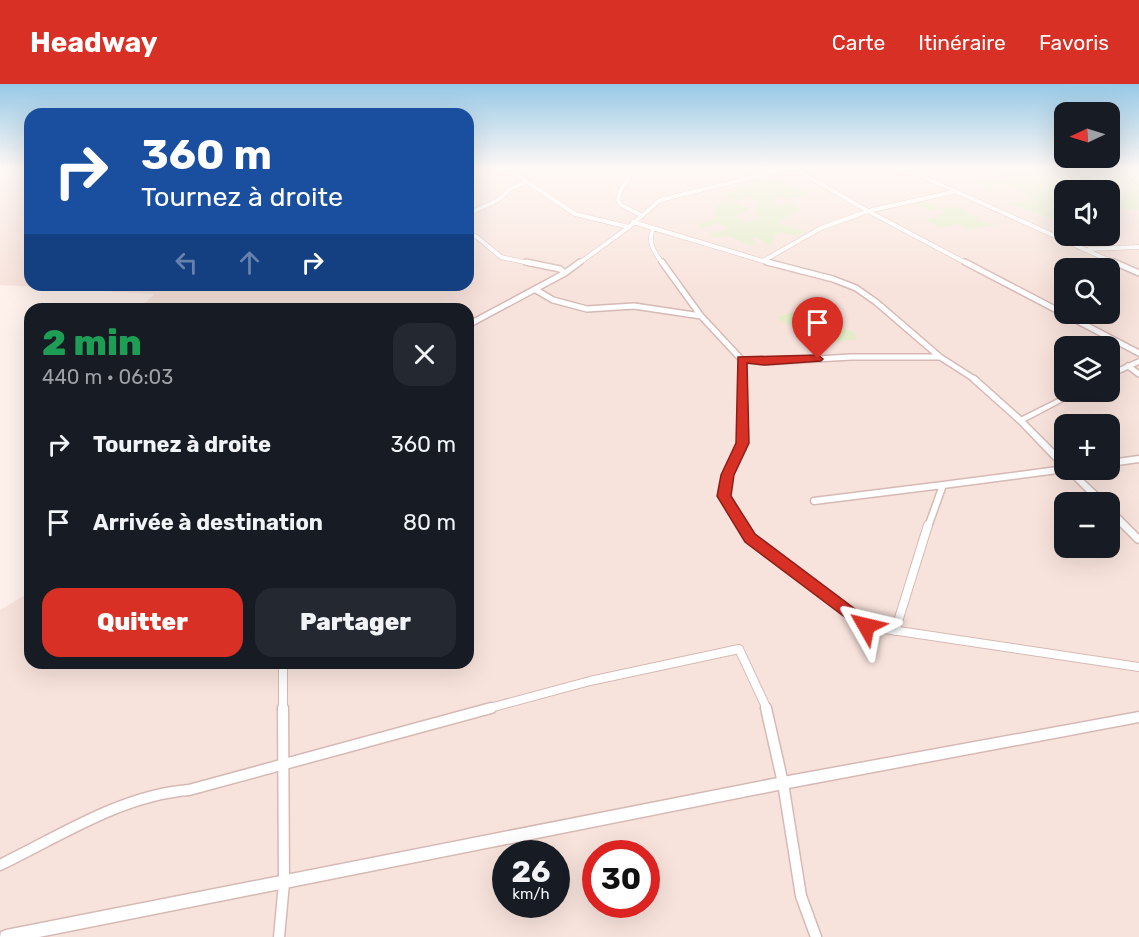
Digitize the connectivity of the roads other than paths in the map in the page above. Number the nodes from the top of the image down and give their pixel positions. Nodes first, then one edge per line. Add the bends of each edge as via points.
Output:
1 (567, 209) edge
2 (629, 209) edge
3 (649, 209) edge
4 (864, 209) edge
5 (878, 209) edge
6 (993, 209) edge
7 (868, 211) junction
8 (641, 215) junction
9 (633, 222) junction
10 (628, 227) junction
11 (652, 229) junction
12 (474, 236) edge
13 (1139, 247) edge
14 (1089, 249) junction
15 (763, 261) junction
16 (565, 273) junction
17 (1139, 273) edge
18 (536, 290) junction
19 (701, 316) junction
20 (474, 322) edge
21 (1139, 353) edge
22 (940, 357) junction
23 (742, 360) junction
24 (1139, 361) edge
25 (1128, 366) junction
26 (1120, 370) edge
27 (1139, 374) edge
28 (1057, 402) edge
29 (1020, 420) junction
30 (1054, 455) edge
31 (1139, 459) edge
32 (1120, 462) edge
33 (1054, 470) edge
34 (1079, 480) edge
35 (943, 485) junction
36 (1091, 492) edge
37 (814, 501) dead end
38 (1120, 521) edge
39 (1139, 540) edge
40 (895, 631) junction
41 (1139, 667) edge
42 (283, 669) edge
43 (1139, 717) edge
44 (284, 764) junction
45 (783, 783) junction
46 (0, 865) edge
47 (284, 883) junction
48 (6, 937) edge
49 (279, 937) edge
50 (816, 937) edge

1 - 10 street
2 - 8 street
3 - 8 street
4 - 7 street
5 - 7 street
6 - 14 street
7 - 15 street via 811,232
7 - 21 street
8 - 9 street
9 - 10 street
9 - 11 street
10 - 16 street
11 - 15 street
11 - 19 street via 653,250
12 - 16 street via 501,256
13 - 14 street
14 - 17 street
15 - 22 street via 856,288
16 - 18 street
18 - 19 street via 553,300 587,309 634,306
18 - 20 street
19 - 23 street
22 - 23 street
22 - 29 street via 971,376
23 - 40 street via 743,435 724,491 727,502 760,546 866,626
24 - 25 street
25 - 26 street
25 - 27 street
28 - 29 street
29 - 30 street
31 - 32 street
33 - 35 street
34 - 36 street
35 - 37 street
35 - 40 street
38 - 39 street
40 - 41 street
42 - 44 street
43 - 45 street
44 - 45 street via 590,681 739,649 766,707
44 - 46 street via 133,802
44 - 47 street
45 - 47 street
45 - 50 street via 801,896
47 - 48 street
47 - 49 street

